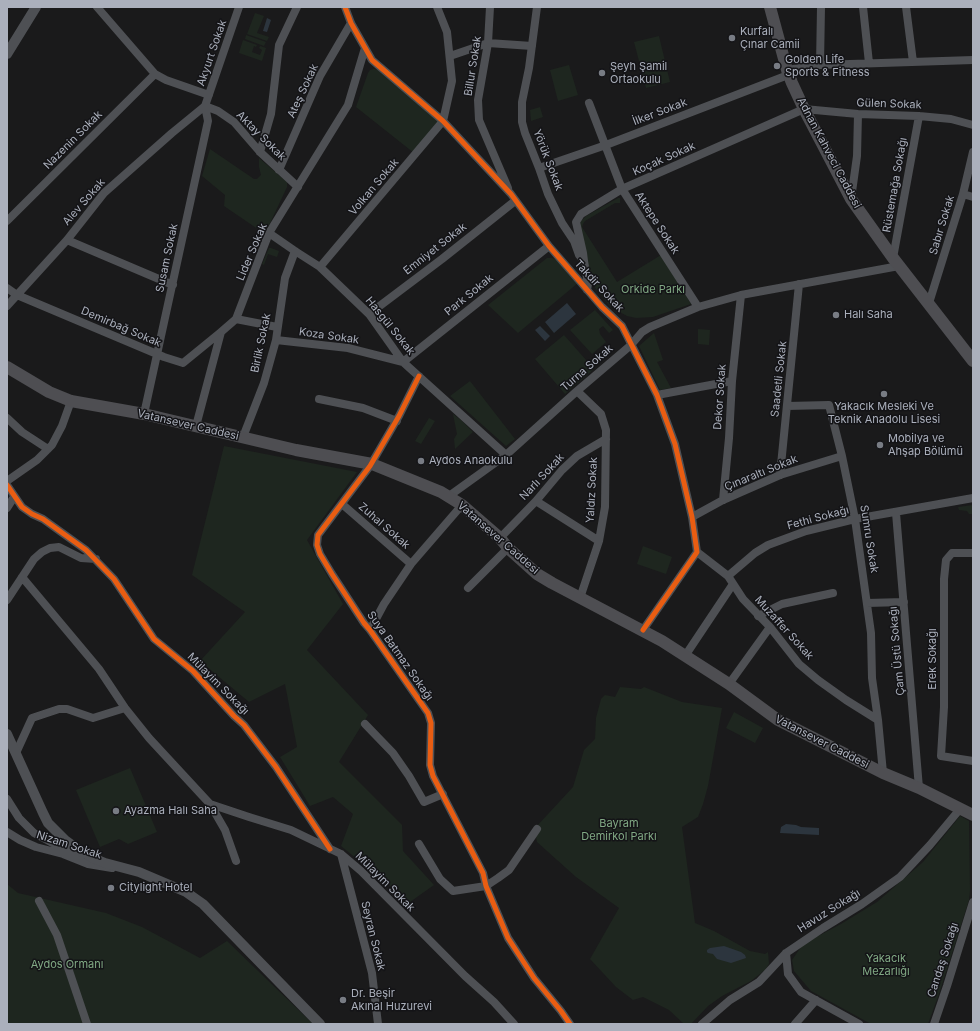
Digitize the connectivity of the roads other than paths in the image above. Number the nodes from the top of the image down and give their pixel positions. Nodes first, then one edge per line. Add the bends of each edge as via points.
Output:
1 (36, 7) edge
2 (97, 7) edge
3 (239, 7) edge
4 (297, 7) edge
5 (345, 7) edge
6 (438, 7) edge
7 (490, 7) edge
8 (537, 7) edge
9 (770, 7) edge
10 (821, 7) edge
11 (863, 7) edge
12 (906, 7) edge
13 (351, 24) junction
14 (10, 41) edge
15 (488, 43) junction
16 (532, 46) junction
17 (365, 48) junction
18 (7, 54) edge
19 (450, 56) junction
20 (973, 60) edge
21 (912, 62) junction
22 (869, 63) junction
23 (820, 65) junction
24 (787, 72) junction
25 (154, 74) junction
26 (209, 95) junction
27 (589, 103) dead end
28 (205, 106) junction
29 (804, 109) junction
30 (858, 114) junction
31 (919, 116) junction
32 (443, 121) junction
33 (973, 125) edge
34 (606, 145) junction
35 (260, 152) junction
36 (973, 152) edge
37 (539, 168) junction
38 (279, 170) junction
39 (298, 187) junction
40 (622, 189) junction
41 (963, 194) junction
42 (513, 197) junction
43 (973, 197) edge
44 (851, 199) junction
45 (7, 221) edge
46 (270, 233) junction
47 (67, 240) junction
48 (549, 246) junction
49 (295, 251) junction
50 (584, 261) junction
51 (896, 262) junction
52 (320, 266) junction
53 (799, 284) junction
54 (173, 286) junction
55 (7, 288) edge
56 (586, 290) junction
57 (16, 295) junction
58 (741, 295) junction
59 (929, 303) junction
60 (7, 306) edge
61 (698, 307) junction
62 (369, 314) junction
63 (236, 319) junction
64 (277, 327) junction
65 (221, 332) junction
66 (276, 340) junction
67 (631, 345) junction
68 (157, 353) junction
69 (973, 361) edge
70 (403, 362) junction
71 (7, 367) edge
72 (419, 376) junction
73 (732, 381) junction
74 (577, 391) junction
75 (657, 394) junction
76 (319, 399) dead end
77 (71, 401) junction
78 (787, 406) junction
79 (144, 414) junction
80 (7, 418) edge
81 (396, 421) junction
82 (196, 426) junction
83 (243, 437) junction
84 (606, 439) junction
85 (48, 449) junction
86 (506, 455) junction
87 (842, 456) junction
88 (372, 464) junction
89 (780, 475) junction
90 (7, 481) edge
91 (7, 485) edge
92 (449, 496) junction
93 (14, 497) junction
94 (973, 498) edge
95 (723, 500) junction
96 (536, 501) junction
97 (342, 504) junction
98 (462, 505) junction
99 (7, 508) edge
100 (896, 513) junction
101 (692, 517) junction
102 (855, 519) junction
103 (500, 538) junction
104 (599, 541) junction
105 (508, 548) junction
106 (697, 552) junction
107 (973, 553) edge
108 (96, 560) junction
109 (411, 564) junction
110 (728, 576) junction
111 (22, 577) junction
112 (733, 584) junction
113 (468, 588) dead end
114 (833, 593) dead end
115 (580, 598) junction
116 (7, 600) edge
117 (904, 602) junction
118 (867, 603) junction
119 (758, 616) junction
120 (770, 627) junction
121 (370, 630) junction
122 (642, 630) junction
123 (685, 656) junction
124 (729, 684) junction
125 (125, 708) junction
126 (878, 720) junction
127 (365, 724) dead end
128 (7, 734) edge
129 (7, 742) edge
130 (16, 753) junction
131 (973, 761) edge
132 (883, 773) junction
133 (919, 788) junction
134 (443, 794) junction
135 (7, 799) edge
136 (210, 804) junction
137 (960, 809) junction
138 (973, 815) edge
139 (537, 829) dead end
140 (7, 832) edge
141 (419, 844) dead end
142 (330, 849) junction
143 (341, 854) junction
144 (93, 858) junction
145 (236, 861) dead end
146 (127, 869) junction
147 (486, 886) junction
148 (40, 901) dead end
149 (973, 902) edge
150 (786, 953) junction
151 (816, 1000) junction
152 (86, 1024) edge
153 (320, 1024) edge
154 (378, 1024) edge
155 (514, 1024) edge
156 (570, 1024) edge
157 (702, 1024) edge
158 (795, 1024) edge
159 (859, 1024) edge
160 (934, 1024) edge

1 - 14 street
2 - 25 street
3 - 26 street, Akyurt Sokak
4 - 35 street via 279,45 271,114
5 - 13 street, Takdir Sokak
6 - 19 street via 448,32
7 - 15 street, Billur Sokak
8 - 16 street, Yörük Sokak
9 - 24 main road, Adnan Kahveci Caddesi
10 - 23 street
11 - 22 street
12 - 21 street
13 - 17 street, Takdir Sokak
13 - 38 street, Ateş Sokak via 320,76
14 - 18 street
15 - 16 street
15 - 19 street
15 - 42 street, Billur Sokak via 478,100 479,120
16 - 37 street, Yörük Sokak via 522,102 522,122
17 - 32 street, Takdir Sokak via 372,60
17 - 39 street, Lider Sokak via 348,105
19 - 32 street via 452,81
20 - 21 street, İlker Sokak
21 - 22 street, İlker Sokak
22 - 23 street, İlker Sokak
23 - 24 street, İlker Sokak
24 - 29 main road, Adnan Kahveci Caddesi
24 - 34 street, İlker Sokak
25 - 26 street
25 - 45 street, Nazenin Sokak
26 - 28 street, Akyurt Sokak
27 - 34 street, Aktepe Sokak
28 - 35 street, Aktay Sokak via 234,122
28 - 47 street, Alev Sokak via 104,193
28 - 54 street, Susam Sokak via 208,120
29 - 30 street, Gülen Sokak
29 - 40 street, Koçak Sokak
29 - 44 main road, Adnan Kahveci Caddesi
30 - 31 street, Gülen Sokak
30 - 44 street via 857,156
31 - 33 street, Gülen Sokak via 951,119
31 - 51 street, Rüstemağa Sokağı
32 - 42 street, Takdir Sokak
32 - 52 street, Volkan Sokak
34 - 37 street, İlker Sokak
34 - 40 street, Aktepe Sokak
35 - 38 street, Aktay Sokak
36 - 41 street, Sabır Sokak
37 - 50 street, Yörük Sokak via 562,223
38 - 39 street, Aktay Sokak
39 - 46 street, Lider Sokak
40 - 50 street, Koçak Sokak via 581,214 576,222
40 - 61 street, Aktepe Sokak
41 - 43 street
41 - 59 street, Sabır Sokak
42 - 48 street, Takdir Sokak
42 - 62 street, Emniyet Sokak via 442,259
44 - 51 main road, Adnan Kahveci Caddesi
46 - 49 street, Hasgül Sokak
46 - 63 street, Lider Sokak
47 - 54 street
47 - 57 street, Alev Sokak
48 - 56 street, Takdir Sokak
48 - 70 street, Park Sokak
49 - 52 street, Hasgül Sokak
49 - 64 street, Birlik Sokak via 285,278
50 - 56 street, Yörük Sokak via 588,284
51 - 53 street, Turna Sokak
51 - 59 main road, Adnan Kahveci Caddesi
52 - 62 street, Hasgül Sokak
53 - 58 street, Turna Sokak
53 - 78 street, Saadetli Sokak
54 - 68 street, Susam Sokak
55 - 57 street, Demirbağ Sokak
56 - 67 street, Takdir Sokak via 622,326
57 - 60 street, Alev Sokak
57 - 68 street, Demirbağ Sokak
58 - 61 street, Turna Sokak
58 - 73 street, Dekor Sokak
59 - 69 main road, Adnan Kahveci Caddesi
61 - 67 street, Turna Sokak via 650,326
62 - 70 street, Hasgül Sokak
63 - 64 street
63 - 65 street, Lider Sokak
64 - 66 street, Birlik Sokak
65 - 68 street, Demirbağ Sokak via 183,363
65 - 82 street
66 - 70 street, Koza Sokak via 348,348
66 - 83 street, Birlik Sokak via 264,383
67 - 74 street, Turna Sokak
67 - 75 street, Takdir Sokak
68 - 79 street, Susam Sokak
70 - 72 street, Hasgül Sokak
71 - 77 main road, Vatansever Caddesi via 49,392
72 - 81 street, Suya Batmaz Sokağı
72 - 86 street, Hasgül Sokak
73 - 75 street
73 - 95 street, Dekor Sokak
74 - 84 street, Yaldız Sokak via 601,414
74 - 86 street, Turna Sokak
75 - 101 street, Takdir Sokak via 675,444
76 - 81 street via 363,408
77 - 79 main road, Vatansever Caddesi
77 - 85 street via 62,426
78 - 87 street, Sumru Sokak via 829,405
78 - 89 street, Saadetli Sokak
79 - 82 main road, Vatansever Caddesi
80 - 85 street via 22,432
81 - 88 street, Suya Batmaz Sokağı
82 - 83 main road, Vatansever Caddesi
83 - 88 main road, Vatansever Caddesi
84 - 96 street, Narlı Sokak via 577,456
84 - 104 street, Yaldız Sokak via 605,507
85 - 90 street via 38,460
86 - 92 street, Turna Sokak
87 - 89 street, Çınaraltı Sokak
87 - 102 street, Sumru Sokak
88 - 92 main road, Vatansever Caddesi
88 - 97 street, Suya Batmaz Sokağı
89 - 95 street, Çınaraltı Sokak
91 - 93 street, Mülayim Sokağı
92 - 98 main road, Vatansever Caddesi
93 - 99 street
93 - 108 street, Mülayim Sokağı via 32,514 43,519
94 - 100 street, Fethi Sokağı
95 - 101 street, Çınaraltı Sokak
96 - 103 street, Narlı Sokak
96 - 104 street
97 - 109 street, Zuhal Sokak
97 - 121 street, Suya Batmaz Sokağı via 318,535 317,545 332,574
98 - 103 main road, Vatansever Caddesi
98 - 109 street
100 - 102 street, Fethi Sokağı
100 - 117 street, Çam Üstü Sokağı
101 - 106 street, Takdir Sokak
102 - 110 street, Fethi Sokağı via 806,531 768,545
102 - 118 street, Sumru Sokak
103 - 105 main road, Vatansever Caddesi
104 - 115 street, Yaldız Sokak
105 - 113 street
105 - 115 main road, Vatansever Caddesi via 537,574
106 - 110 street, Muzaffer Sokak
106 - 122 street
107 - 131 street, Erek Sokağı via 952,553 946,560 942,756
108 - 111 street via 81,558 59,547 50,548 34,559
108 - 142 street, Mülayim Sokağı via 114,579 154,639 193,672 244,725 276,767
109 - 121 street
110 - 112 street, Muzaffer Sokak
111 - 116 street
111 - 125 street via 99,669
112 - 119 street, Muzaffer Sokak
112 - 123 street
114 - 119 street via 782,604
115 - 122 main road, Vatansever Caddesi
117 - 118 street
117 - 133 street, Çam Üstü Sokağı
118 - 126 street, Sumru Sokak via 872,678
119 - 120 street, Muzaffer Sokak
120 - 124 street
120 - 126 street, Muzaffer Sokak via 799,664 846,700
121 - 134 street, Suya Batmaz Sokağı via 428,714 431,723 430,766
122 - 123 main road, Vatansever Caddesi
123 - 124 main road, Vatansever Caddesi
124 - 132 main road, Vatansever Caddesi via 778,720
125 - 130 street via 94,718 67,709 32,718
125 - 136 street
126 - 132 street
127 - 134 street via 393,753 424,802
128 - 130 street
129 - 130 street
130 - 144 street via 48,823 65,840
132 - 133 main road, Vatansever Caddesi
133 - 137 main road, Vatansever Caddesi
134 - 147 street, Suya Batmaz Sokağı via 483,873
135 - 144 street via 19,818 34,833 60,848
136 - 142 street, Mülayim Sokak via 291,830
136 - 145 street via 225,830
137 - 138 main road, Vatansever Caddesi
137 - 150 street, Havuz Sokağı via 900,877
139 - 147 street via 509,870
140 - 146 street, Nizam Sokak via 36,847 88,864
141 - 147 street via 440,879 453,891
142 - 143 street, Mülayim Sokak
143 - 154 street, Seyran Sokak via 372,973
143 - 155 street, Mülayim Sokak via 362,871
144 - 146 street
146 - 153 street via 186,892 197,900
147 - 156 street, Suya Batmaz Sokağı via 508,938 534,978
148 - 152 street via 57,935
149 - 160 street, Candaş Sokağı
150 - 151 street via 788,974 801,992
150 - 157 street, Havuz Sokağı via 759,982 730,1000
151 - 158 street
151 - 159 street

